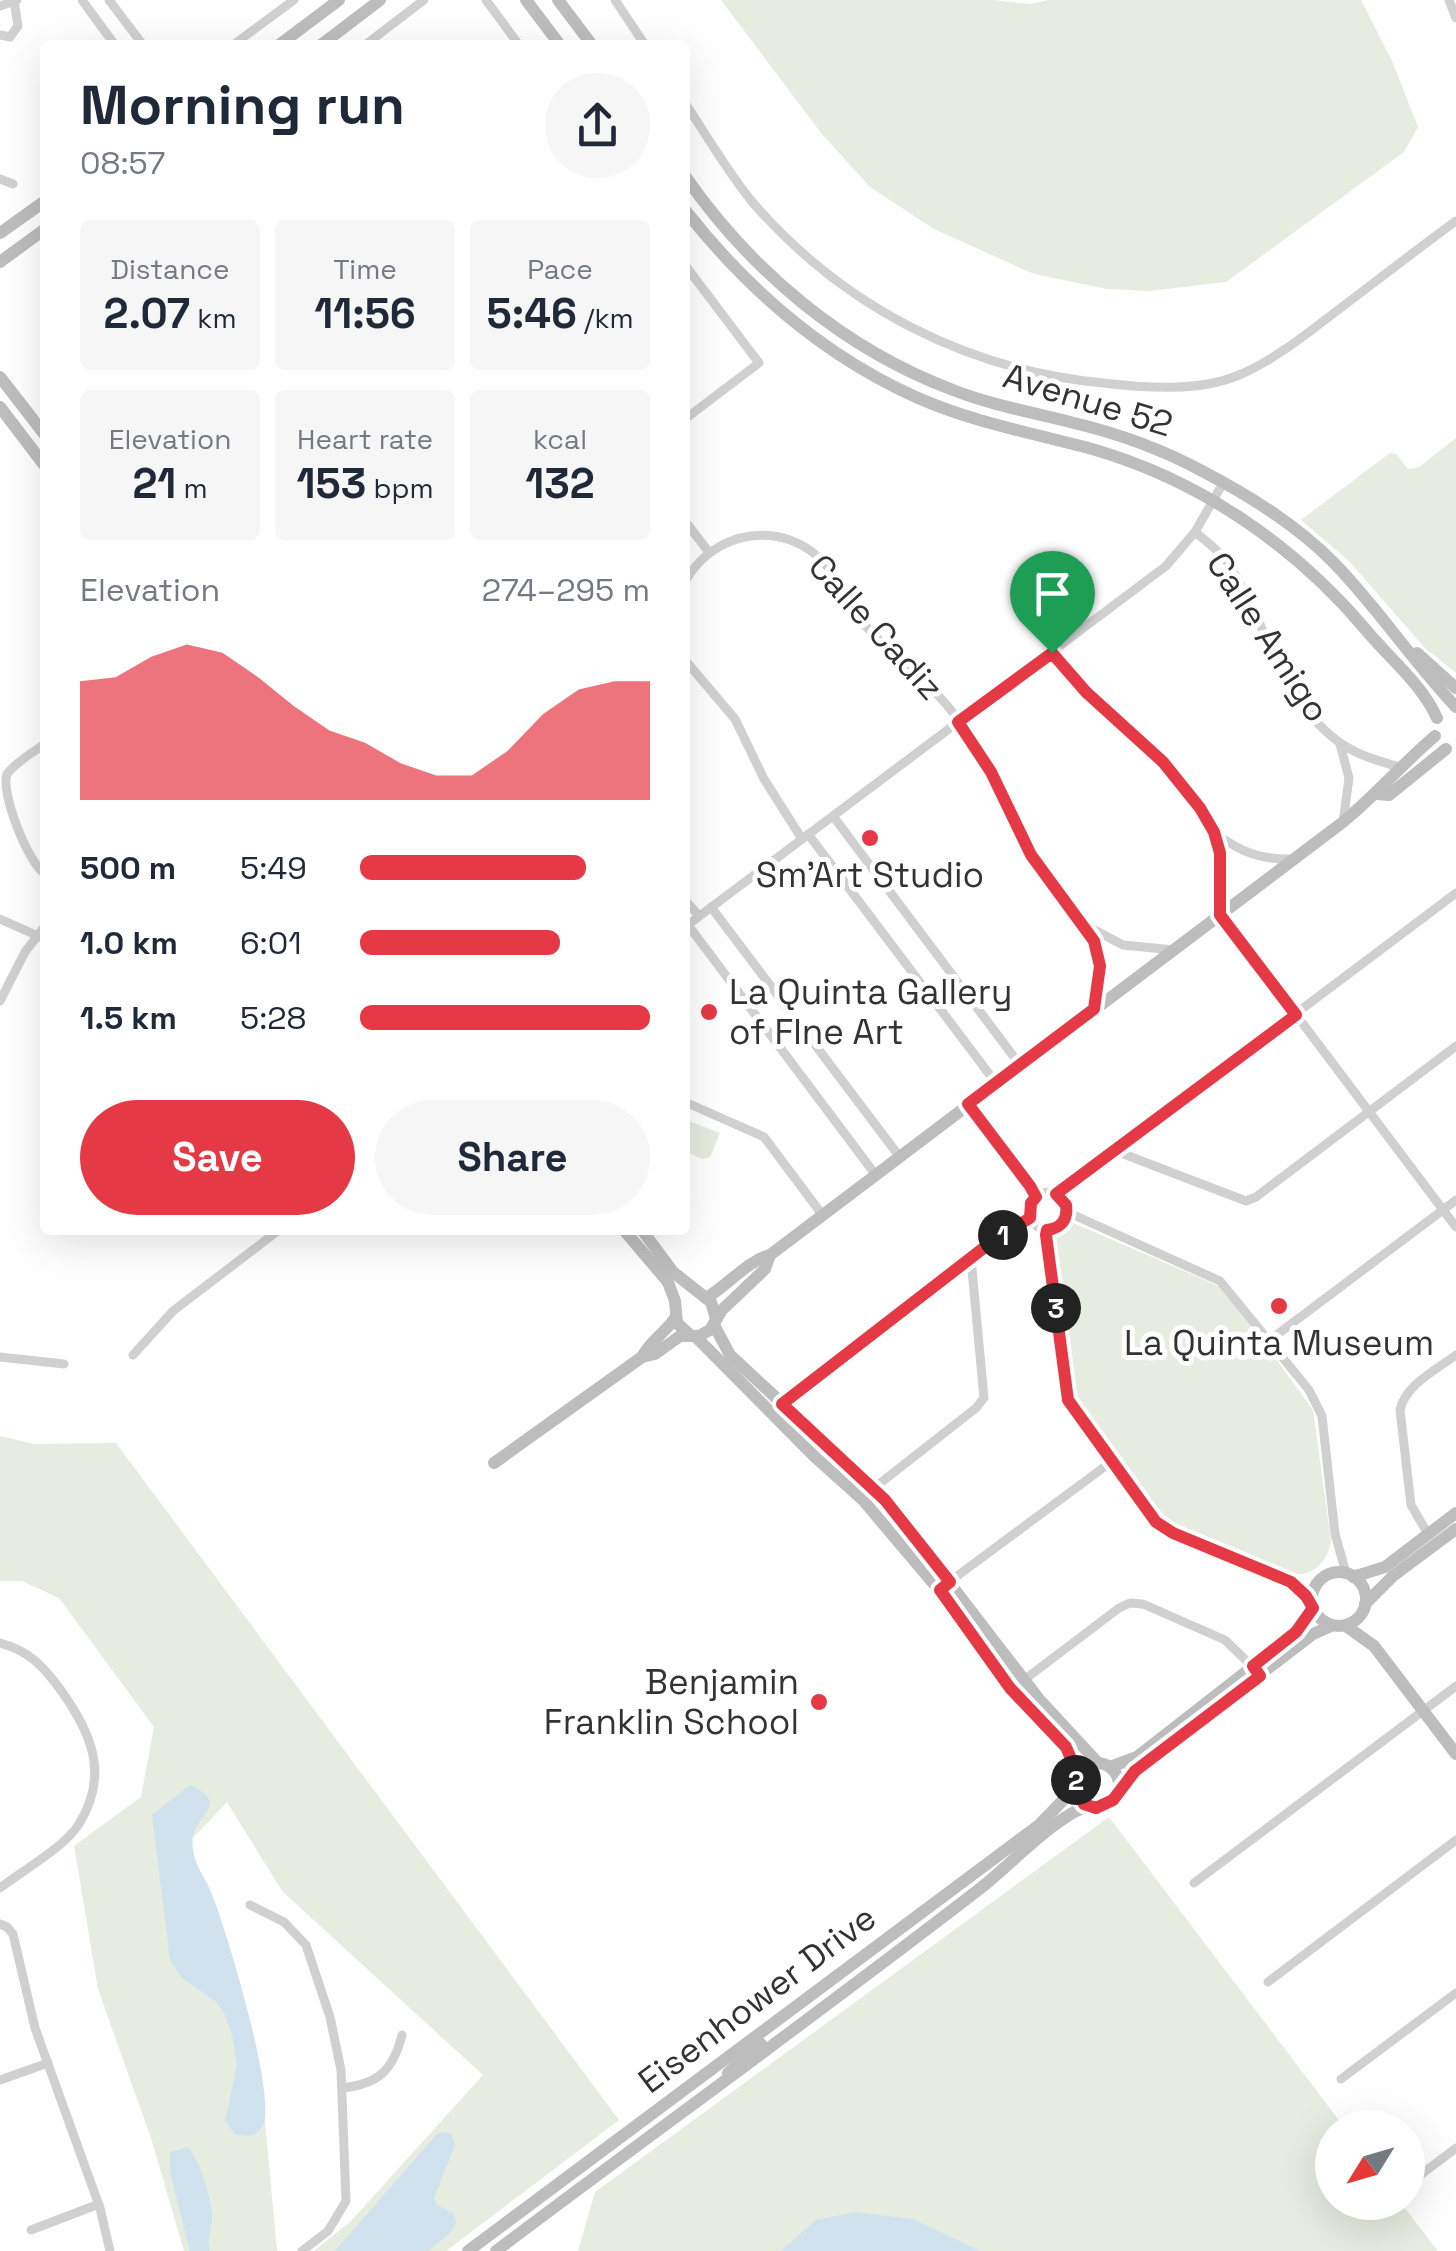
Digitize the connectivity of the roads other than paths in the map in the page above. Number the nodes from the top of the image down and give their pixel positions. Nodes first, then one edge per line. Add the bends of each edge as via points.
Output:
1 (16, 0) edge
2 (82, 0) edge
3 (109, 0) edge
4 (294, 0) edge
5 (339, 0) edge
6 (380, 0) edge
7 (424, 0) edge
8 (486, 0) edge
9 (526, 0) edge
10 (558, 0) edge
11 (615, 0) edge
12 (1449, 0) edge
13 (0, 6) edge
14 (1456, 18) edge
15 (0, 35) edge
16 (111, 40) edge
17 (139, 40) edge
18 (240, 40) edge
19 (286, 40) edge
20 (328, 40) edge
21 (372, 40) edge
22 (516, 40) edge
23 (556, 40) edge
24 (588, 40) edge
25 (642, 40) edge
26 (690, 110) edge
27 (0, 180) edge
28 (690, 183) edge
29 (13, 184) dead end
30 (40, 204) edge
31 (690, 216) edge
32 (1456, 222) edge
33 (0, 232) edge
34 (40, 233) edge
35 (0, 262) edge
36 (690, 272) edge
37 (0, 377) edge
38 (0, 407) edge
39 (690, 415) edge
40 (40, 429) edge
41 (40, 459) edge
42 (1224, 483) junction
43 (1213, 501) junction
44 (690, 527) edge
45 (1194, 532) junction
46 (708, 552) junction
47 (690, 575) edge
48 (1390, 629) junction
49 (1052, 653) junction
50 (690, 666) edge
51 (1456, 688) edge
52 (1456, 708) edge
53 (1437, 718) junction
54 (958, 722) junction
55 (1435, 736) junction
56 (1340, 744) junction
57 (40, 748) edge
58 (1451, 750) edge
59 (1399, 766) junction
60 (1378, 794) junction
61 (833, 816) junction
62 (1343, 822) junction
63 (1214, 832) junction
64 (805, 837) junction
65 (1294, 859) junction
66 (40, 869) edge
67 (1456, 893) edge
68 (690, 906) edge
69 (711, 907) junction
70 (1220, 915) junction
71 (699, 916) junction
72 (0, 919) edge
73 (690, 923) edge
74 (1084, 924) junction
75 (690, 931) edge
76 (40, 937) edge
77 (40, 940) edge
78 (1174, 950) junction
79 (0, 1001) edge
80 (1094, 1009) junction
81 (1296, 1015) junction
82 (1456, 1046) edge
83 (1020, 1065) junction
84 (996, 1084) junction
85 (690, 1104) edge
86 (968, 1104) junction
87 (1369, 1112) junction
88 (1114, 1150) junction
89 (899, 1156) junction
90 (875, 1174) junction
91 (1056, 1194) junction
92 (1036, 1197) junction
93 (1456, 1200) edge
94 (1443, 1210) junction
95 (1067, 1212) junction
96 (821, 1213) junction
97 (1030, 1218) junction
98 (1456, 1228) edge
99 (1047, 1230) junction
100 (272, 1235) edge
101 (628, 1235) edge
102 (646, 1235) edge
103 (770, 1255) junction
104 (970, 1258) junction
105 (703, 1297) junction
106 (675, 1316) junction
107 (715, 1322) junction
108 (693, 1336) junction
109 (1270, 1340) junction
110 (1456, 1355) edge
111 (134, 1356) dead end
112 (0, 1357) edge
113 (642, 1357) junction
114 (64, 1364) dead end
115 (782, 1404) junction
116 (1111, 1462) junction
117 (494, 1464) dead end
118 (874, 1488) junction
119 (1456, 1512) edge
120 (1456, 1528) edge
121 (1428, 1534) junction
122 (1350, 1575) junction
123 (945, 1586) junction
124 (1312, 1606) junction
125 (1364, 1607) junction
126 (1331, 1626) junction
127 (1346, 1626) junction
128 (0, 1643) edge
129 (1374, 1646) junction
130 (1257, 1671) junction
131 (1024, 1680) junction
132 (1456, 1686) edge
133 (1423, 1710) junction
134 (1456, 1754) edge
135 (1104, 1765) junction
136 (1076, 1781) junction
137 (1119, 1789) junction
138 (1090, 1806) junction
139 (1456, 1840) edge
140 (970, 1876) junction
141 (1194, 1883) dead end
142 (0, 1888) edge
143 (961, 1902) junction
144 (250, 1906) dead end
145 (4, 1926) edge
146 (1268, 1982) dead end
147 (1456, 1993) edge
148 (766, 2029) junction
149 (402, 2035) dead end
150 (48, 2063) junction
151 (0, 2080) edge
152 (1341, 2080) dead end
153 (722, 2084) junction
154 (342, 2088) junction
155 (1456, 2148) edge
156 (1425, 2171) edge
157 (99, 2204) junction
158 (31, 2230) dead end
159 (110, 2251) edge
160 (302, 2251) edge
161 (468, 2251) edge
162 (496, 2251) edge

1 - 13 street
1 - 15 street via 18,26 10,37
2 - 16 street
3 - 17 street
4 - 18 street
5 - 19 main road
6 - 20 main road
7 - 21 street
8 - 22 street
9 - 23 main road
10 - 24 main road
11 - 25 street
12 - 14 street
26 - 32 street via 762,212 863,300 962,351 1077,381 1136,387 1236,376 1279,354
27 - 29 street
28 - 42 main road, Avenue 52 via 764,270 853,340 954,391 1118,434
30 - 33 main road
31 - 43 main road, Avenue 52 via 789,320 867,372 968,418 1145,467
34 - 35 main road
36 - 39 street via 759,364
37 - 40 main road
38 - 41 main road
42 - 43 street
42 - 48 main road, Avenue 52 via 1333,562
43 - 45 street
43 - 53 main road, Avenue 52 via 1314,574 1416,683
44 - 46 street
45 - 49 street via 1166,566
45 - 56 street, Calle Amigo via 1228,563 1284,675
46 - 47 street
46 - 54 street, Calle Cadiz via 764,536 808,550 825,563 860,620
48 - 51 main road
48 - 52 main road, Avenue 52
49 - 54 street
49 - 63 street via 1163,762
50 - 64 street via 735,719 764,778
52 - 53 main road
53 - 55 main road
54 - 61 street
54 - 74 street, Calle Cadiz via 1031,855
55 - 58 main road
55 - 59 main road
56 - 59 street, Calle Amigo
56 - 62 street, Calle Amigo via 1349,778
57 - 66 street via 8,772 3,784 30,860
58 - 60 main road via 1389,795
59 - 60 main road
60 - 62 main road
61 - 64 street
61 - 83 street
62 - 65 main road
63 - 65 street via 1258,857
63 - 70 street
64 - 69 street
64 - 84 street
65 - 70 main road
67 - 81 street
68 - 71 street
69 - 71 street
69 - 89 street
70 - 78 main road
70 - 81 street
71 - 73 street
72 - 76 street
74 - 78 street, Calle Cadiz via 1123,945
74 - 80 street, Calle Cadiz via 1099,954
75 - 90 street
77 - 79 street via 25,952
78 - 80 main road
80 - 83 main road
81 - 87 street
81 - 88 street
82 - 87 street
83 - 84 main road
84 - 86 main road
85 - 96 street via 764,1137
86 - 89 main road
86 - 92 street
87 - 88 street via 1246,1202
87 - 94 street
88 - 91 street
89 - 90 main road
90 - 96 main road
91 - 92 street
91 - 95 street
92 - 97 street
93 - 94 street
94 - 98 street
94 - 109 street
95 - 99 street via 1061,1225
95 - 109 street via 1220,1281
96 - 103 main road
97 - 99 street
97 - 104 street
99 - 116 street via 1064,1388
100 - 111 street via 172,1311
101 - 106 main road via 668,1282
102 - 105 main road via 673,1272
103 - 105 main road
103 - 107 main road via 765,1270
104 - 115 street
104 - 118 street via 984,1398
105 - 106 main road via 682,1300
105 - 107 main road via 714,1307
106 - 108 main road
106 - 113 main road
107 - 108 main road
107 - 115 main road via 730,1355
108 - 113 main road
108 - 123 main road
109 - 122 street via 1322,1416 1335,1534
110 - 121 street via 1409,1390 1400,1410 1411,1505
112 - 114 street
113 - 117 main road
115 - 118 main road
116 - 123 street
116 - 124 street via 1156,1522 1291,1582
118 - 123 main road
119 - 121 main road, Eisenhower Drive
120 - 125 main road via 1392,1576
121 - 122 main road, Eisenhower Drive via 1379,1571
122 - 124 main road, Eisenhower Drive via 1324,1576
122 - 125 main road via 1364,1588
123 - 131 main road
123 - 136 main road via 1010,1688 1066,1747
124 - 126 main road
124 - 130 main road, Eisenhower Drive
125 - 127 main road
125 - 129 main road
126 - 127 main road
126 - 130 main road, Eisenhower Drive
127 - 129 main road
128 - 142 street via 20,1648 44,1668 82,1719 96,1786 78,1827
129 - 133 main road
130 - 131 street via 1225,1640 1130,1603
130 - 135 main road, Eisenhower Drive via 1137,1757
130 - 137 main road, Eisenhower Drive
131 - 135 main road
132 - 133 street
133 - 134 main road
133 - 141 street
135 - 136 main road, Eisenhower Drive via 1086,1766
135 - 137 main road via 1118,1777
136 - 138 main road via 1080,1799
136 - 140 main road, Eisenhower Drive via 1039,1825
137 - 138 main road, Eisenhower Drive via 1108,1804
138 - 143 main road, Eisenhower Drive via 1062,1818
139 - 146 street
140 - 143 main road
140 - 148 main road, Eisenhower Drive
143 - 153 main road, Eisenhower Drive
144 - 154 street via 284,1922 306,1945 334,2032
145 - 150 street via 16,1945
147 - 152 street
148 - 153 main road via 766,2040 730,2068
148 - 161 main road, Eisenhower Drive
149 - 154 street via 376,2080
150 - 151 street
150 - 157 street
153 - 162 main road, Eisenhower Drive
154 - 160 street via 346,2202 336,2222
155 - 156 street
157 - 158 street
157 - 159 street

